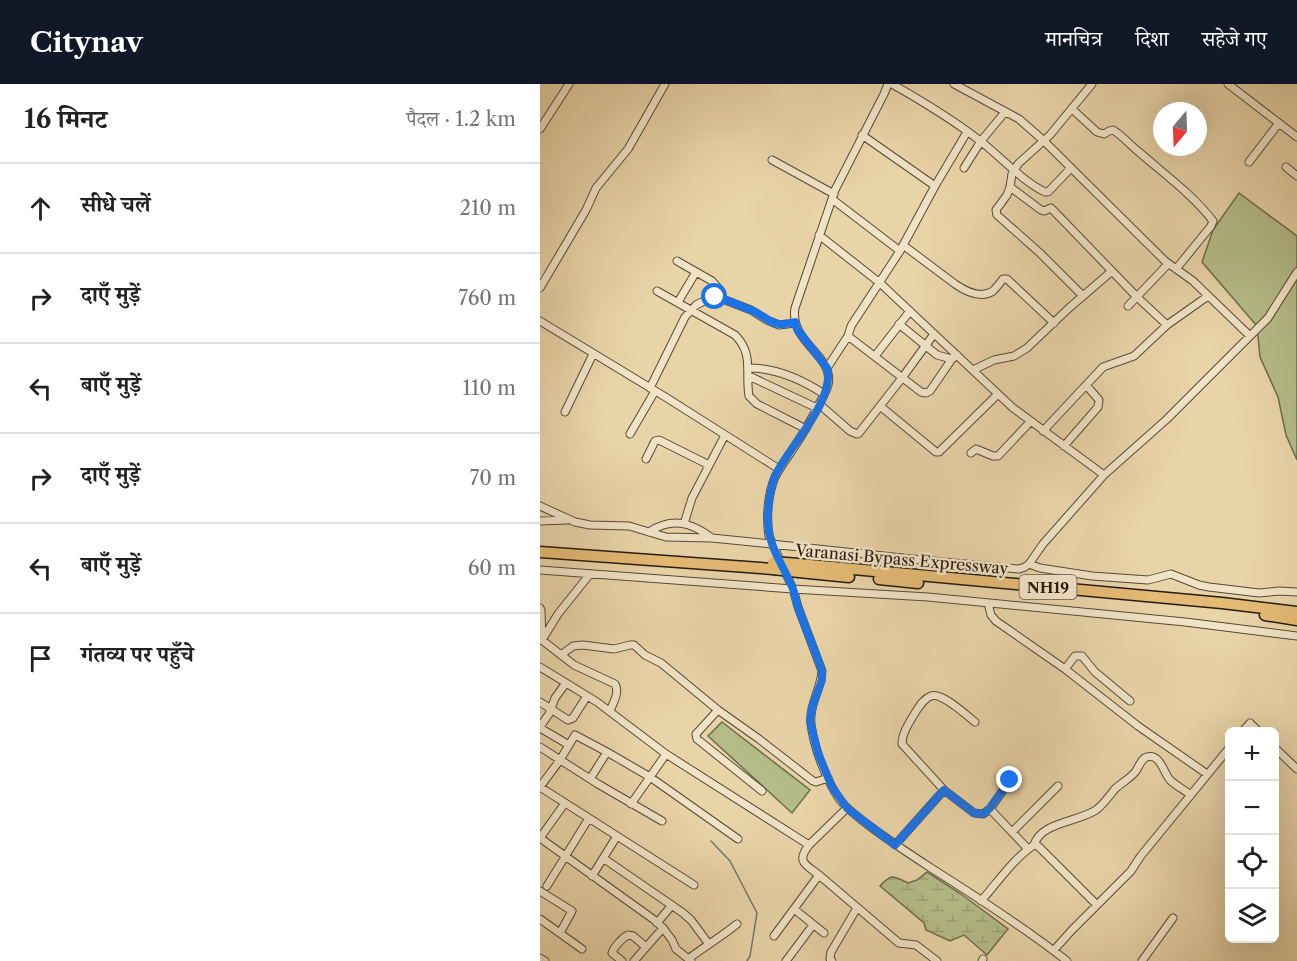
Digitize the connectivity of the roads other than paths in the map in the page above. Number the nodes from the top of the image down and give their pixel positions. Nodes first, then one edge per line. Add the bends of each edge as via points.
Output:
1 (569, 84) edge
2 (665, 84) edge
3 (890, 84) edge
4 (954, 84) edge
5 (1092, 84) edge
6 (1228, 84) edge
7 (1072, 109) junction
8 (1005, 112) junction
9 (1279, 123) junction
10 (540, 129) edge
11 (968, 132) junction
12 (862, 135) junction
13 (1297, 137) edge
14 (981, 141) junction
15 (1044, 141) junction
16 (772, 160) dead end
17 (1249, 162) dead end
18 (1286, 167) dead end
19 (964, 168) dead end
20 (1071, 168) junction
21 (1014, 169) junction
22 (1297, 176) edge
23 (935, 186) junction
24 (1010, 187) junction
25 (833, 196) junction
26 (819, 235) junction
27 (902, 248) junction
28 (677, 261) dead end
29 (1168, 264) junction
30 (1176, 269) junction
31 (1112, 271) junction
32 (696, 272) junction
33 (1297, 272) edge
34 (880, 283) junction
35 (540, 288) edge
36 (657, 291) dead end
37 (1083, 296) junction
38 (1209, 296) junction
39 (1137, 297) junction
40 (720, 298) junction
41 (678, 302) junction
42 (1128, 306) dead end
43 (691, 309) junction
44 (910, 311) junction
45 (540, 321) edge
46 (795, 322) junction
47 (1054, 323) junction
48 (899, 324) junction
49 (1167, 325) junction
50 (934, 334) junction
51 (848, 336) junction
52 (1250, 336) junction
53 (926, 345) junction
54 (593, 354) junction
55 (875, 356) junction
56 (954, 357) junction
57 (749, 368) junction
58 (827, 368) junction
59 (973, 370) junction
60 (748, 376) junction
61 (902, 378) junction
62 (1086, 385) junction
63 (653, 390) junction
64 (824, 394) junction
65 (998, 394) junction
66 (818, 406) junction
67 (880, 406) junction
68 (565, 412) dead end
69 (1031, 421) junction
70 (806, 429) junction
71 (1043, 431) junction
72 (630, 434) dead end
73 (725, 435) junction
74 (1064, 446) junction
75 (971, 453) dead end
76 (646, 459) dead end
77 (709, 465) junction
78 (779, 469) junction
79 (1104, 475) junction
80 (540, 506) edge
81 (570, 519) junction
82 (540, 521) edge
83 (684, 524) junction
84 (649, 532) junction
85 (712, 538) junction
86 (771, 544) junction
87 (540, 545) edge
88 (540, 552) edge
89 (1029, 564) junction
90 (773, 566) junction
91 (799, 568) junction
92 (540, 570) edge
93 (590, 574) junction
94 (793, 590) junction
95 (1297, 592) edge
96 (988, 603) junction
97 (540, 608) edge
98 (1297, 612) edge
99 (1297, 620) edge
100 (1297, 636) edge
101 (541, 641) edge
102 (561, 655) junction
103 (540, 667) edge
104 (1065, 669) junction
105 (566, 683) junction
106 (1115, 688) junction
107 (587, 696) junction
108 (1106, 701) junction
109 (1130, 701) dead end
110 (540, 702) edge
111 (551, 709) junction
112 (718, 710) junction
113 (610, 711) junction
114 (975, 722) dead end
115 (540, 727) edge
116 (548, 733) junction
117 (569, 745) junction
118 (540, 746) edge
119 (1279, 751) edge
120 (607, 752) junction
121 (1225, 753) edge
122 (666, 754) junction
123 (560, 760) junction
124 (1297, 769) edge
125 (1207, 774) junction
126 (650, 777) junction
127 (590, 779) junction
128 (1010, 780) dead end
129 (830, 782) junction
130 (1058, 786) dead end
131 (540, 787) edge
132 (944, 790) junction
133 (762, 791) dead end
134 (1191, 795) junction
135 (565, 803) junction
136 (631, 804) junction
137 (847, 808) junction
138 (990, 808) junction
139 (589, 818) junction
140 (662, 821) dead end
141 (1012, 832) junction
142 (617, 836) junction
143 (540, 838) edge
144 (738, 839) dead end
145 (809, 845) junction
146 (895, 845) junction
147 (1031, 847) junction
148 (566, 856) junction
149 (603, 858) junction
150 (819, 875) junction
151 (592, 876) junction
152 (694, 885) dead end
153 (548, 886) dead end
154 (540, 891) edge
155 (981, 901) junction
156 (672, 905) junction
157 (1097, 905) junction
158 (857, 908) junction
159 (794, 909) junction
160 (1173, 918) dead end
161 (540, 919) edge
162 (737, 924) dead end
163 (813, 925) junction
164 (660, 926) junction
165 (560, 933) junction
166 (824, 933) dead end
167 (774, 936) dead end
168 (708, 943) junction
169 (646, 947) junction
170 (582, 949) dead end
171 (1054, 950) junction
172 (540, 958) edge
173 (689, 960) edge
174 (933, 960) edge
175 (545, 961) edge
176 (622, 961) edge
177 (634, 961) edge
178 (786, 961) edge
179 (831, 961) edge
180 (1067, 961) edge
181 (1143, 961) edge

1 - 10 street
2 - 35 street via 628,149 596,188
3 - 11 street
3 - 12 street
4 - 8 street
5 - 7 street
6 - 9 street
7 - 15 street
7 - 30 street via 1097,132 1113,130 1119,134 1213,220
8 - 14 street
8 - 15 street
9 - 13 street
9 - 17 street
11 - 14 street
11 - 23 street
12 - 23 street
12 - 25 street
14 - 19 street
14 - 21 street
15 - 20 street
15 - 21 street
16 - 25 street
18 - 22 street
20 - 21 street via 1048,192
20 - 29 street
21 - 24 street
23 - 27 street
24 - 31 street via 1041,210 1051,208
24 - 37 street via 996,214
25 - 26 street
25 - 27 street
26 - 34 street
26 - 46 street via 795,308
27 - 34 street
27 - 47 street via 972,293 993,291 1007,279
28 - 32 street
29 - 30 street
29 - 39 street
30 - 38 street
31 - 37 street
31 - 39 street
32 - 40 street via 717,285
32 - 41 street
33 - 52 street via 1269,318
34 - 44 street
34 - 51 street
36 - 41 street
37 - 47 street
38 - 49 street
38 - 52 street
39 - 42 street
39 - 49 street
40 - 43 street via 710,298
40 - 46 street via 752,310 772,323
41 - 43 street
43 - 57 street via 735,334 746,350
43 - 63 street via 679,327
44 - 48 street
44 - 50 street
45 - 54 street
46 - 58 street
47 - 59 street via 1019,354
48 - 53 street
48 - 55 street
49 - 62 street via 1134,356 1107,365
50 - 53 street
50 - 56 street
51 - 55 street
51 - 58 street
52 - 79 street
53 - 56 street via 937,355
53 - 61 street
54 - 63 street
54 - 68 street
55 - 61 street
56 - 59 street
56 - 61 street via 926,393
57 - 60 street
57 - 64 street via 779,372
58 - 64 street via 829,380
59 - 65 street
60 - 66 street
60 - 70 street via 751,400
61 - 67 street
62 - 71 street
62 - 74 street via 1099,400 1098,407
63 - 72 street
63 - 73 street
64 - 66 street
65 - 67 street via 939,452
65 - 69 street
66 - 67 street via 857,434
66 - 70 street
69 - 71 street
69 - 75 street via 998,456 976,449
70 - 78 street
71 - 74 street
73 - 77 street
73 - 78 street
74 - 79 street
76 - 77 street via 659,440
77 - 83 street
78 - 86 street via 769,504
79 - 89 street
80 - 81 street
81 - 82 street
81 - 84 street
83 - 84 street via 660,525
83 - 85 street
84 - 85 street via 666,537
85 - 86 street
86 - 89 street via 1019,569
86 - 94 street
87 - 90 highway, Varanasi Bypass Expressway / NH19
88 - 90 highway, Varanasi Bypass Expressway / NH19
89 - 95 street via 1069,573 1148,580 1171,573 1209,587 1259,593
90 - 91 highway, Varanasi Bypass Expressway / NH19, bridge
91 - 98 highway, Varanasi Bypass Expressway / NH19
91 - 99 highway, Varanasi Bypass Expressway / NH19 via 1221,609
92 - 93 street
93 - 94 street
93 - 101 street
94 - 96 street
94 - 129 street via 822,671 810,721
96 - 100 street
96 - 104 street via 996,621
97 - 101 street
101 - 102 street
102 - 112 street via 573,646 614,649 634,645
102 - 113 street via 615,684 617,693
103 - 105 street
104 - 106 street via 1075,656 1082,656
104 - 108 street
105 - 107 street
105 - 111 street
106 - 108 street
106 - 109 street
107 - 111 street via 571,719
107 - 113 street
108 - 125 street
110 - 111 street
111 - 115 street
112 - 129 street via 813,781
112 - 133 street via 696,734 697,739
113 - 122 street
114 - 132 street via 935,695 922,702 907,726 902,744
115 - 116 street
116 - 117 street
116 - 118 street
117 - 120 street via 575,735
117 - 123 street
118 - 123 street
119 - 124 street
120 - 126 street
120 - 127 street
121 - 125 street
122 - 126 street
122 - 145 street
123 - 127 street
123 - 131 street
125 - 134 street
126 - 136 street
126 - 144 street
127 - 136 street
128 - 138 street
129 - 137 street
130 - 141 street
131 - 135 street
132 - 138 street via 974,813 983,814
132 - 146 street
134 - 147 street via 1171,781 1161,763 1145,757 1130,779 1120,784 1096,810 1041,833
134 - 157 street via 1131,871
135 - 139 street
135 - 143 street
136 - 140 street
137 - 145 street
137 - 146 street
138 - 141 street
139 - 142 street
139 - 148 street
141 - 147 street
142 - 149 street
142 - 152 street
143 - 148 street
145 - 150 street via 802,859
146 - 155 street
147 - 155 street
147 - 157 street via 1038,846
148 - 151 street
148 - 153 street
149 - 151 street
149 - 156 street
150 - 158 street
150 - 159 street
151 - 164 street
154 - 165 street via 572,911
155 - 171 street
156 - 164 street
156 - 168 street via 691,920
157 - 171 street
158 - 174 street via 899,943 916,945
158 - 179 street via 831,952
159 - 163 street
159 - 167 street
160 - 181 street
161 - 165 street
162 - 168 street
163 - 166 street
163 - 178 street
164 - 169 street
164 - 173 street
165 - 170 street
168 - 173 street
169 - 176 street via 633,936 625,936 612,953
169 - 177 street
171 - 180 street
172 - 175 street

